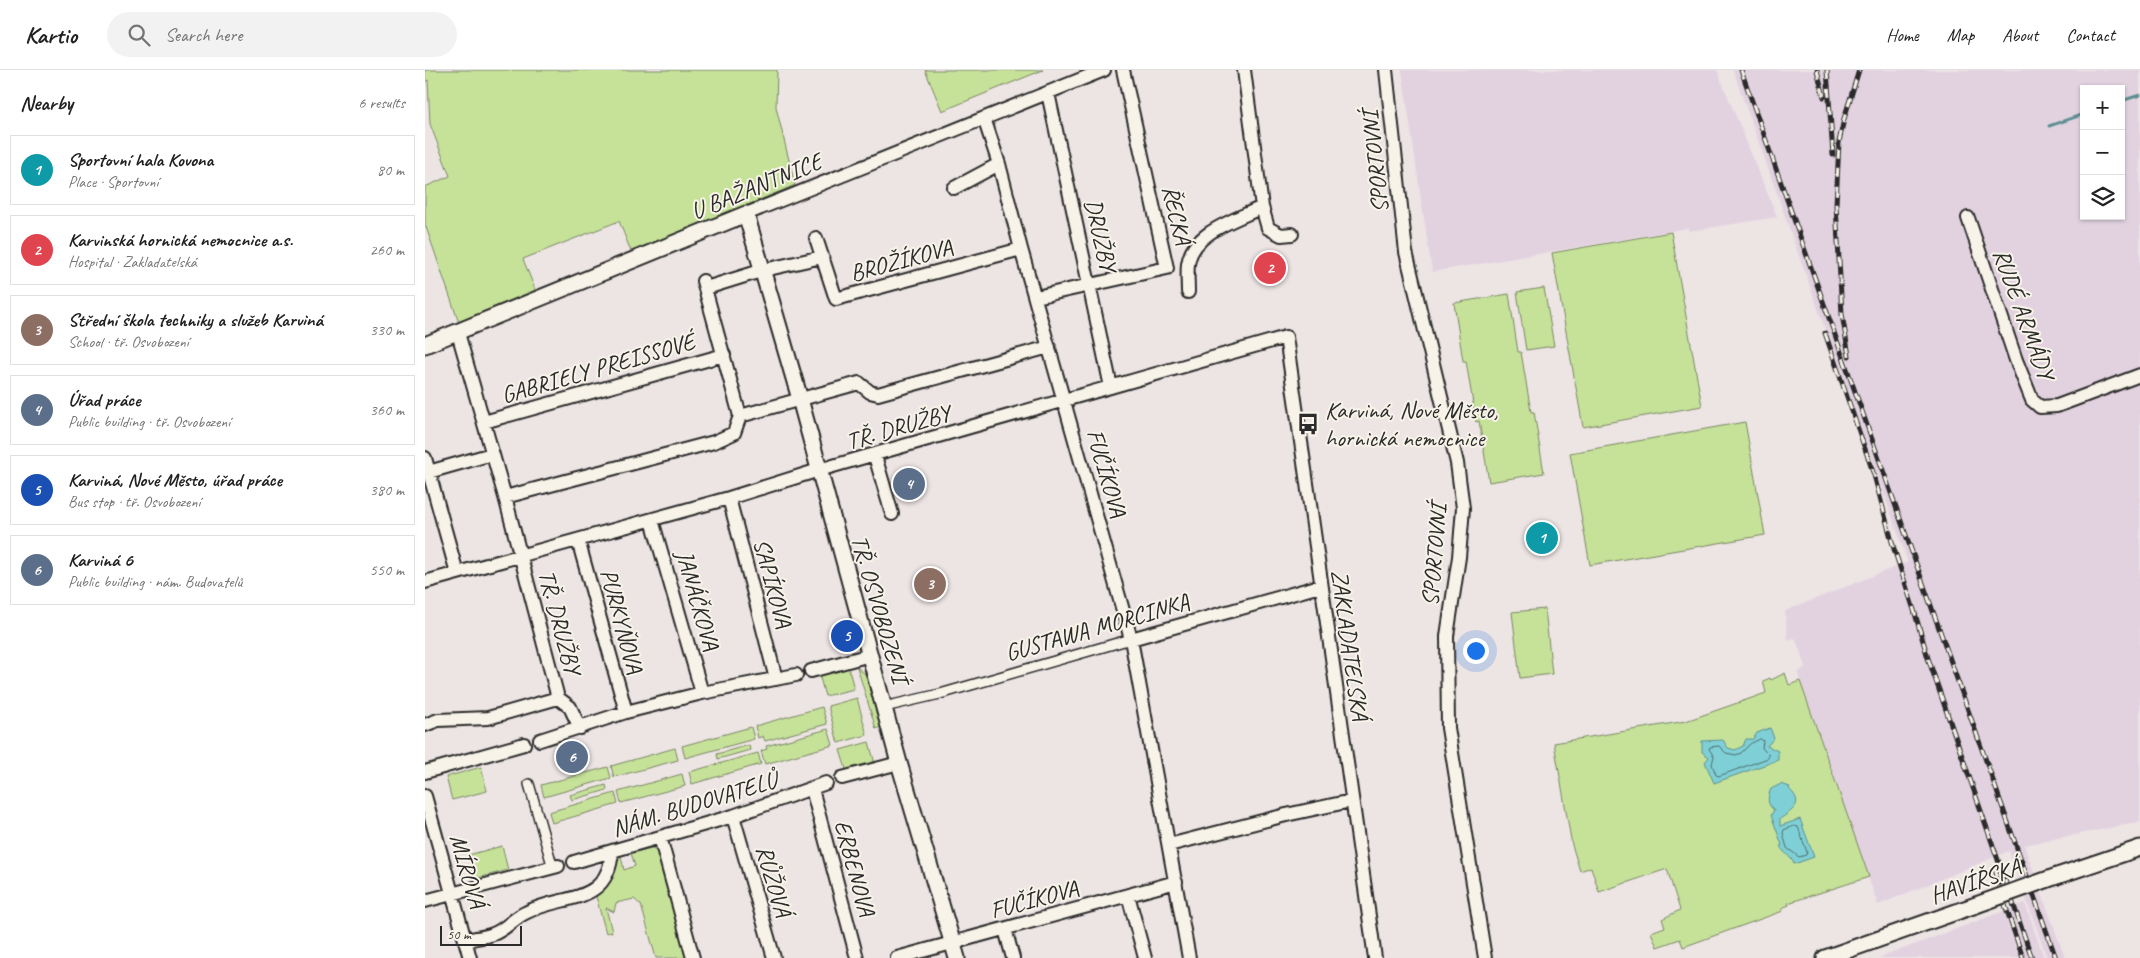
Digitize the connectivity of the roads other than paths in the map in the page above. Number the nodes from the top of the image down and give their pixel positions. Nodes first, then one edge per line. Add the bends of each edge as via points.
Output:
1 (1104, 70) edge
2 (1123, 70) edge
3 (1244, 70) edge
4 (1386, 70) edge
5 (1048, 93) junction
6 (984, 118) junction
7 (999, 164) junction
8 (954, 188) dead end
9 (1262, 207) junction
10 (746, 214) junction
11 (1968, 218) dead end
12 (1292, 234) dead end
13 (817, 238) dead end
14 (1021, 249) junction
15 (822, 257) junction
16 (764, 270) junction
17 (1091, 286) junction
18 (1188, 292) dead end
19 (1036, 297) junction
20 (458, 333) junction
21 (1286, 338) joint
22 (425, 346) edge
23 (1049, 347) junction
24 (724, 355) junction
25 (2140, 375) edge
26 (1111, 387) junction
27 (800, 399) junction
28 (1065, 402) junction
29 (740, 416) junction
30 (484, 422) junction
31 (492, 454) junction
32 (875, 456) junction
33 (425, 458) edge
34 (819, 470) junction
35 (427, 472) edge
36 (505, 497) junction
37 (729, 498) junction
38 (892, 514) dead end
39 (652, 520) junction
40 (578, 540) junction
41 (520, 556) junction
42 (457, 573) junction
43 (425, 582) edge
44 (1320, 586) junction
45 (1131, 639) junction
46 (870, 655) junction
47 (811, 671) dead end
48 (796, 676) dead end
49 (777, 679) junction
50 (702, 693) junction
51 (558, 698) junction
52 (885, 707) junction
53 (626, 712) junction
54 (425, 725) edge
55 (580, 728) junction
56 (540, 740) dead end
57 (524, 744) dead end
58 (899, 763) junction
59 (425, 772) edge
60 (842, 778) dead end
61 (826, 783) dead end
62 (529, 784) dead end
63 (812, 789) junction
64 (425, 796) edge
65 (1351, 802) junction
66 (733, 816) junction
67 (660, 837) junction
68 (1169, 844) junction
69 (2140, 848) edge
70 (613, 851) junction
71 (574, 862) dead end
72 (555, 867) joint
73 (1176, 882) junction
74 (452, 894) junction
75 (1127, 895) junction
76 (425, 901) edge
77 (1005, 929) junction
78 (466, 940) junction
79 (952, 943) junction
80 (470, 958) edge
81 (693, 958) edge
82 (774, 958) edge
83 (857, 958) edge
84 (897, 958) edge
85 (957, 958) edge
86 (1013, 958) edge
87 (1145, 958) edge
88 (1189, 958) edge
89 (1375, 958) edge
90 (1485, 958) edge
91 (1825, 958) edge

1 - 5 street, U BAŽANTNICE
2 - 17 street, ŘECKÁ via 1167,268
3 - 9 street
4 - 90 street, SPORTOVNÍ via 1406,252 1457,463 1463,508 1447,636 1448,728
5 - 6 street, U BAŽANTNICE
5 - 17 street, DRUŽBY
6 - 7 street, FUČÍKOVA
6 - 10 street, U BAŽANTNICE
7 - 8 street
7 - 14 street, FUČÍKOVA
9 - 12 street via 1268,228 1281,235
9 - 18 street via 1204,236 1195,245 1188,263
10 - 16 street, TŘ. OSVOBOZENÍ
10 - 20 street, U BAŽANTNICE
11 - 25 street, RUDÉ ARMÁDY via 2016,360 2033,400 2040,407 2057,406
13 - 15 street, BROŽÍKOVA
14 - 15 street, BROŽÍKOVA via 835,299
14 - 19 street, FUČÍKOVA
15 - 16 street, BROŽÍKOVA
16 - 24 street via 704,285
16 - 27 street, TŘ. OSVOBOZENÍ
17 - 19 street, ŘECKÁ
17 - 26 street, DRUŽBY
19 - 23 street, FUČÍKOVA
20 - 22 street, U BAŽANTNICE
20 - 30 street, TŘ. DRUŽBY
21 - 26 street, TŘ. DRUŽBY
21 - 44 street, ZAKLADATELSKÁ
23 - 27 street, TŘ. DRUŽBY via 878,394 859,383
23 - 28 street, FUČÍKOVA
24 - 29 street
24 - 30 street, GABRIELY PREISSOVÉ
26 - 28 street, TŘ. DRUŽBY
27 - 29 street
27 - 34 street, TŘ. OSVOBOZENÍ
28 - 32 street, TŘ. DRUŽBY
28 - 45 street, FUČÍKOVA
29 - 36 street via 734,432 713,442
30 - 31 street, TŘ. DRUŽBY
31 - 35 street
31 - 36 street, TŘ. DRUŽBY
32 - 34 street, TŘ. DRUŽBY
32 - 38 street, TŘ. OSVOBOZENÍ
33 - 35 street
34 - 37 street, TŘ. DRUŽBY
34 - 46 street, TŘ. OSVOBOZENÍ
35 - 42 street
36 - 41 street, TŘ. DRUŽBY
37 - 39 street, TŘ. DRUŽBY
37 - 49 street, SAPÍKOVA
39 - 40 street, TŘ. DRUŽBY
39 - 50 street, JANÁČKOVA
40 - 41 street, TŘ. DRUŽBY
40 - 53 street, PURKYŇOVA
41 - 42 street, TŘ. DRUŽBY
41 - 51 street, TŘ. DRUŽBY
42 - 43 street, TŘ. DRUŽBY
44 - 45 street, GUSTAWA MORCINKA
44 - 65 street, ZAKLADATELSKÁ
45 - 52 street, GUSTAWA MORCINKA
45 - 68 street, FUČÍKOVA
46 - 47 street
46 - 52 street, TŘ. OSVOBOZENÍ
48 - 49 street
49 - 50 street
50 - 53 street
51 - 54 street via 489,718 438,720
51 - 55 street via 570,707
52 - 58 street, TŘ. OSVOBOZENÍ
53 - 55 street
55 - 56 street
57 - 59 street
58 - 60 street
58 - 79 street, TŘ. OSVOBOZENÍ
61 - 63 street, NÁM. BUDOVATELŮ
62 - 72 street
63 - 66 street, NÁM. BUDOVATELŮ
63 - 83 street, ERBENOVA
64 - 74 street, MÍROVÁ
65 - 68 street
65 - 89 street, ZAKLADATELSKÁ
66 - 67 street, NÁM. BUDOVATELŮ
66 - 82 street, RŮŽOVÁ
67 - 70 street, NÁM. BUDOVATELŮ
67 - 81 street
68 - 73 street, FUČÍKOVA
69 - 91 street, HAVÍŘSKÁ, bridge
70 - 71 street, NÁM. BUDOVATELŮ
70 - 78 street via 611,866 603,882 587,894 526,912 493,934
72 - 74 street
73 - 75 street, FUČÍKOVA
73 - 88 street, FUČÍKOVA
74 - 76 street
74 - 78 street, MÍROVÁ
75 - 77 street, FUČÍKOVA
75 - 87 street
77 - 79 street, FUČÍKOVA
77 - 86 street
78 - 80 street, MÍROVÁ
79 - 84 street
79 - 85 street, TŘ. OSVOBOZENÍ

